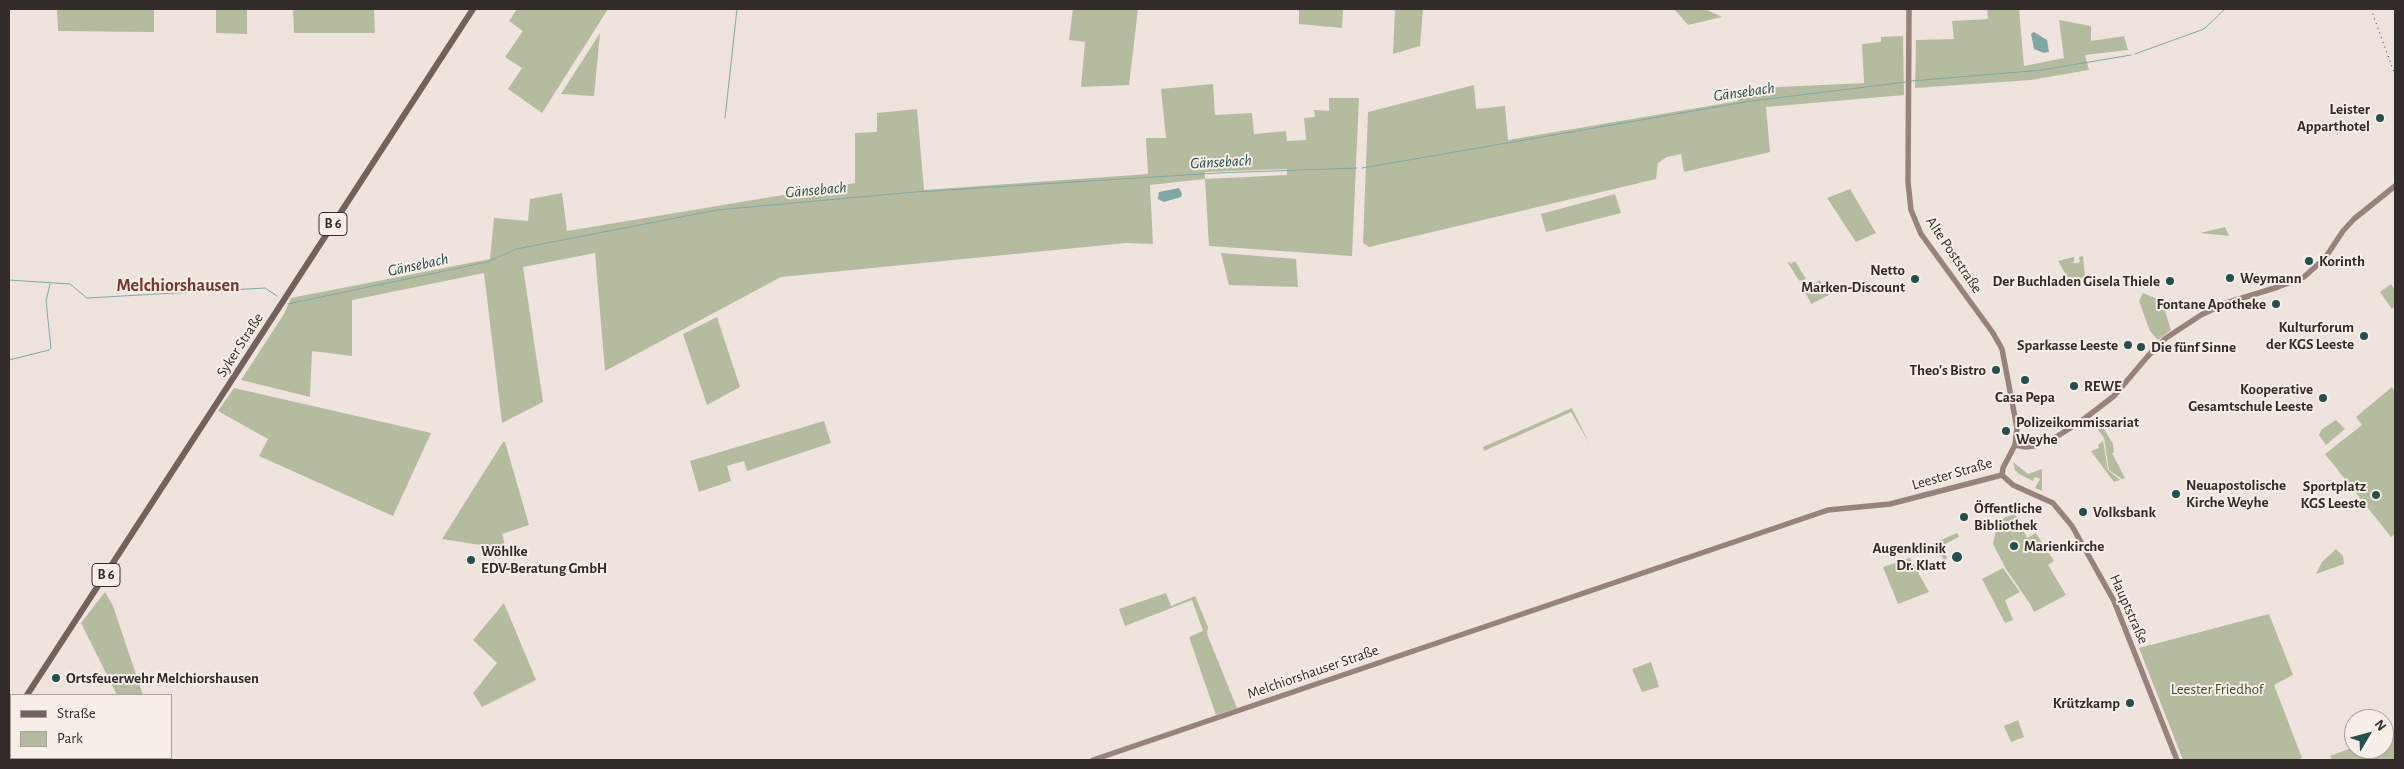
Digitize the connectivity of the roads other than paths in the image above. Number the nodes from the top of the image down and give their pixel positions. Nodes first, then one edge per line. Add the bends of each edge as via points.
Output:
1 (473, 9) edge
2 (1909, 9) edge
3 (2395, 186) edge
4 (2015, 445) junction
5 (2002, 474) junction
6 (1541, 608) joint
7 (29, 694) edge
8 (1093, 760) edge
9 (2177, 760) edge

1 - 7 main road, Syker Straße / B 6
2 - 4 street, Alte Poststraße via 1908,182 1912,210 1927,244 1998,342 2017,428
3 - 4 street via 2354,219 2326,258 2309,273 2298,280 2226,303 2201,315 2166,338 2114,396 2077,424 2034,446
4 - 5 street, Leester Straße
5 - 6 street, Leester Straße via 1890,504 1828,510
5 - 9 street, Hauptstraße via 2013,485 2053,503 2072,526 2114,601
6 - 8 street, Melchiorshauser Straße

